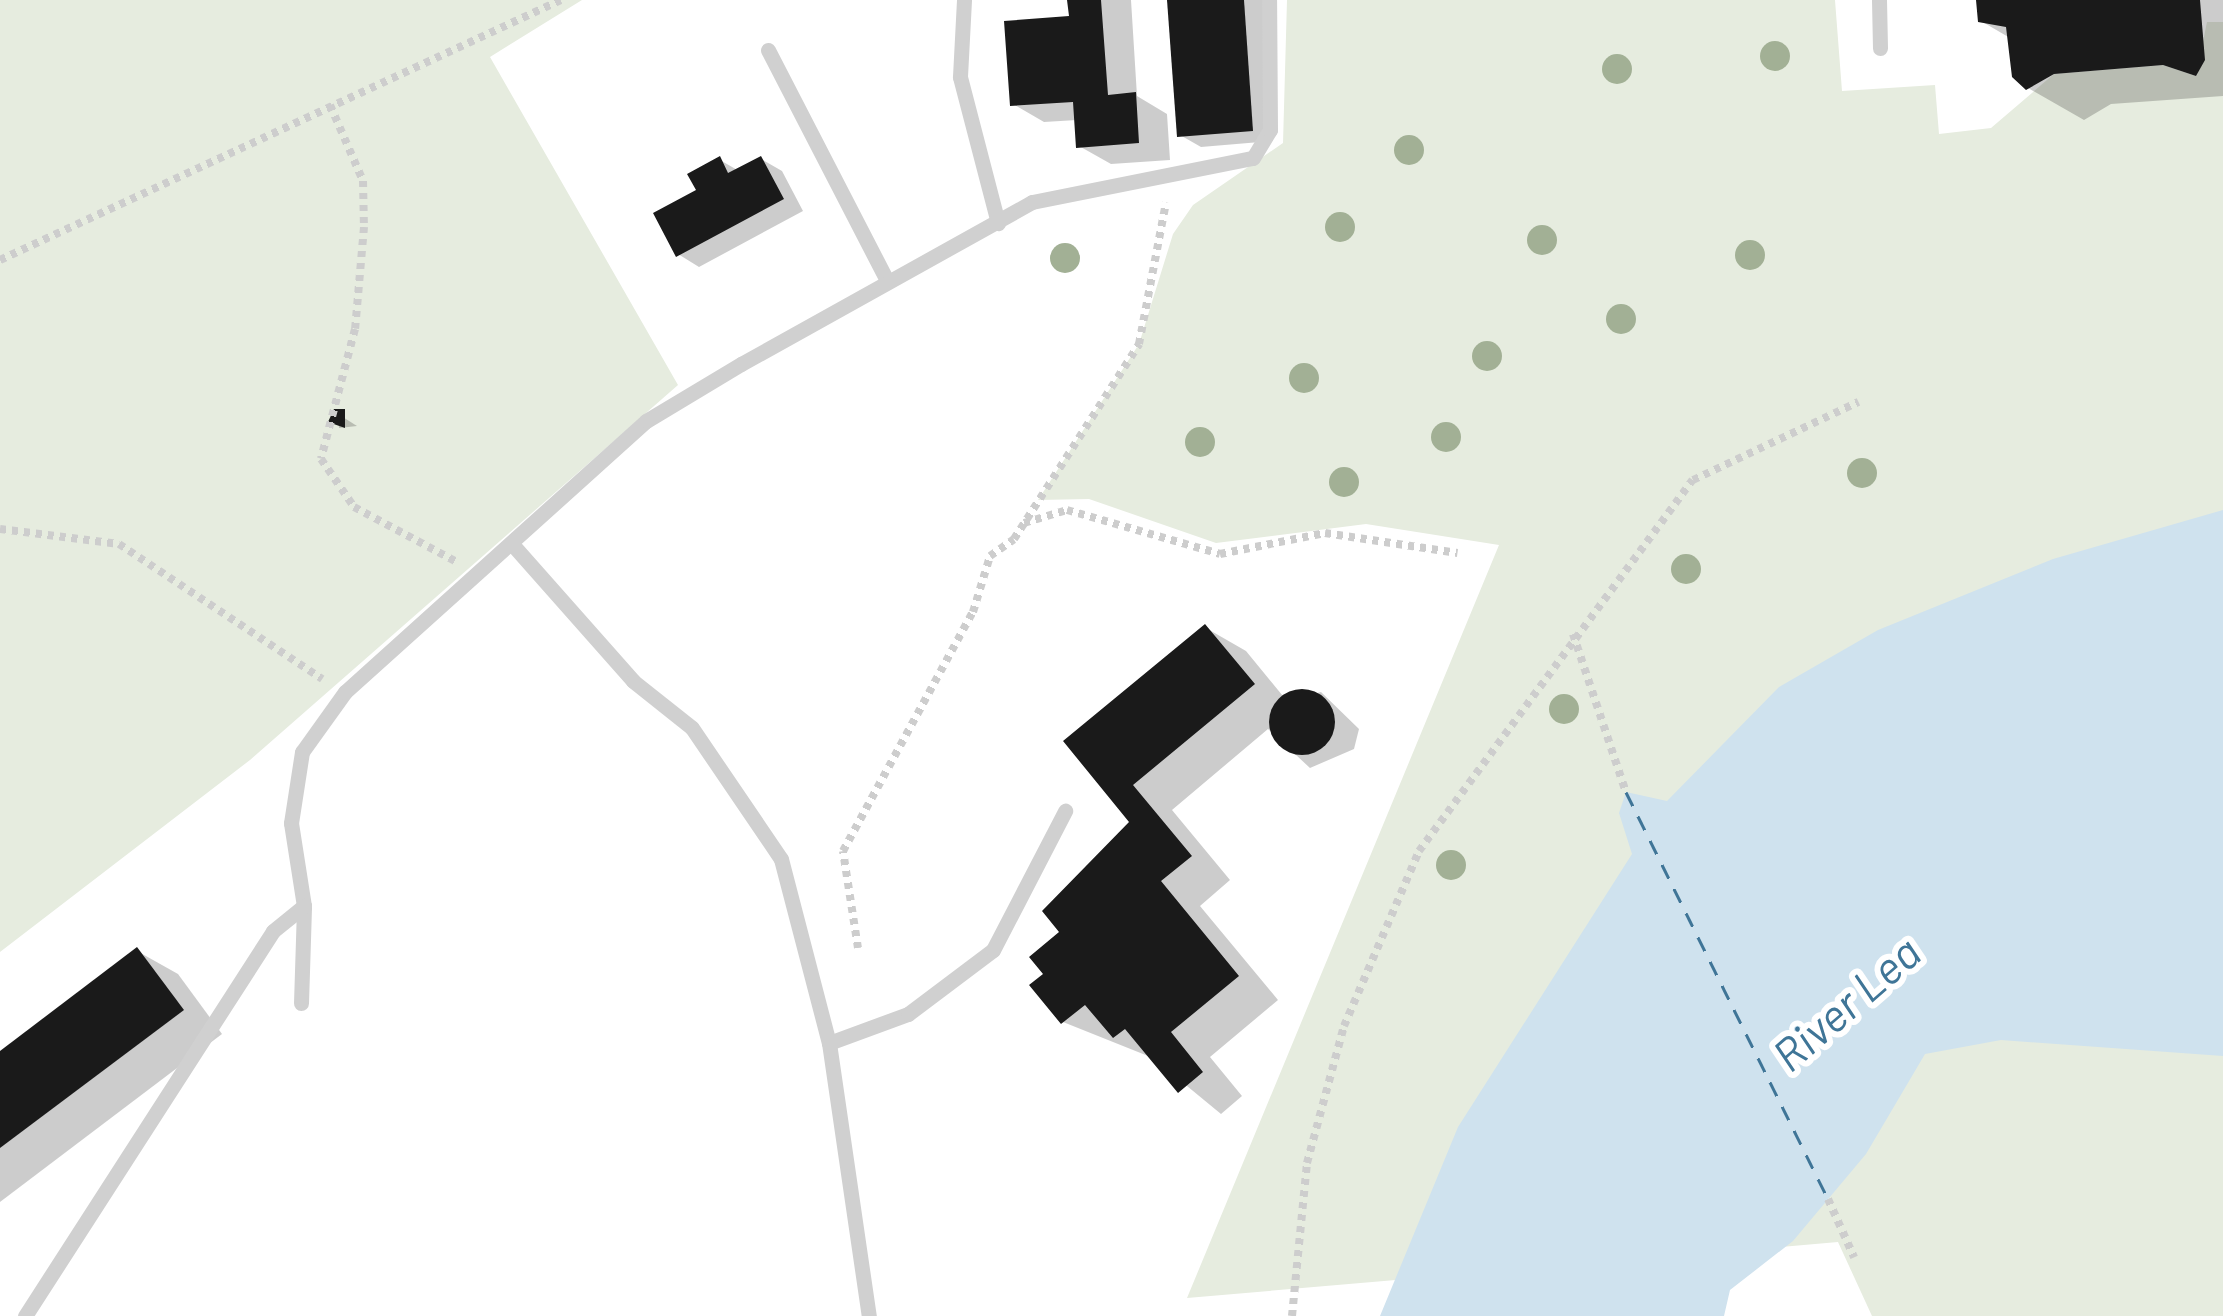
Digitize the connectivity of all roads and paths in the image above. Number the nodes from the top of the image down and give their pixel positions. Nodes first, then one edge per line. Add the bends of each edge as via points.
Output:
1 (561, 0) edge
2 (964, 0) edge
3 (1269, 0) edge
4 (1879, 0) edge
5 (1880, 48) dead end
6 (768, 50) dead end
7 (330, 105) junction
8 (1188, 193) dead end
9 (998, 223) junction
10 (0, 260) edge
11 (888, 282) junction
12 (1858, 402) dead end
13 (1023, 524) junction
14 (0, 529) edge
15 (512, 544) junction
16 (1458, 554) dead end
17 (477, 572) junction
18 (1573, 634) junction
19 (345, 692) junction
20 (1626, 792) dead end
21 (1065, 811) dead end
22 (304, 906) junction
23 (858, 948) dead end
24 (301, 1004) dead end
25 (829, 1043) junction
26 (1828, 1199) dead end
27 (1855, 1257) dead end
28 (26, 1316) edge
29 (869, 1316) edge
30 (1292, 1316) edge

1 - 7 path
2 - 9 lane via 960,77
3 - 9 lane via 1270,130 1252,158 1116,181
4 - 5 lane
6 - 11 lane
7 - 10 path
7 - 17 path via 363,182 364,227 355,329 321,459 353,507
8 - 13 path via 1165,204 1139,344
9 - 11 lane
11 - 15 lane via 646,421
12 - 18 path via 1693,480
13 - 16 path via 1067,510 1220,554 1325,533
13 - 23 path via 990,556 973,612 843,850
14 - 19 path via 119,544
15 - 17 lane
15 - 25 lane via 751,803 781,859
17 - 19 lane
18 - 20 path
18 - 30 path via 1384,920 1307,1163
19 - 22 lane via 302,752 291,823
21 - 25 lane via 993,950 908,1013
22 - 24 lane
22 - 28 lane via 273,931
25 - 29 lane
26 - 27 path

